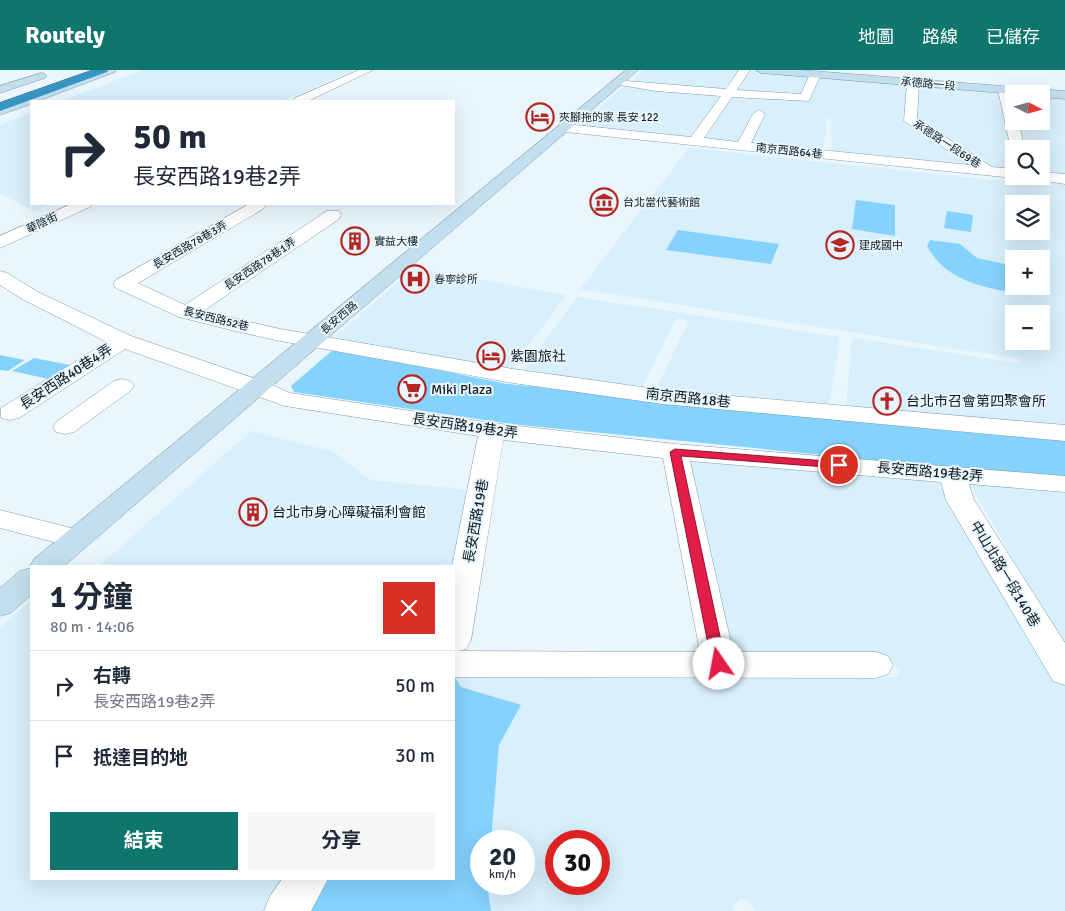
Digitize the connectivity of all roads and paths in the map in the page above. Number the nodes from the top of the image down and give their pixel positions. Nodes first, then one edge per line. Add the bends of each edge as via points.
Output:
1 (83, 70) edge
2 (104, 70) edge
3 (111, 70) edge
4 (121, 70) edge
5 (368, 70) edge
6 (633, 70) edge
7 (745, 70) edge
8 (761, 70) edge
9 (876, 70) edge
10 (53, 73) dead end
11 (814, 74) junction
12 (68, 75) junction
13 (618, 82) junction
14 (913, 83) junction
15 (1065, 85) edge
16 (1004, 90) junction
17 (0, 92) edge
18 (727, 93) junction
19 (1065, 95) edge
20 (0, 97) edge
21 (72, 97) dead end
22 (301, 100) edge
23 (0, 106) edge
24 (0, 111) edge
25 (759, 114) dead end
26 (565, 128) junction
27 (1016, 140) edge
28 (695, 141) junction
29 (742, 146) junction
30 (990, 171) junction
31 (1005, 173) edge
32 (1050, 177) edge
33 (1065, 179) edge
34 (82, 205) edge
35 (257, 206) dead end
36 (333, 215) dead end
37 (0, 243) edge
38 (0, 277) edge
39 (123, 284) joint
40 (186, 313) junction
41 (314, 340) junction
42 (123, 341) junction
43 (122, 386) dead end
44 (258, 387) junction
45 (10, 414) dead end
46 (65, 426) dead end
47 (492, 431) junction
48 (1065, 433) edge
49 (675, 452) junction
50 (952, 474) junction
51 (1065, 484) edge
52 (0, 519) edge
53 (54, 562) edge
54 (30, 581) edge
55 (0, 604) edge
56 (455, 634) edge
57 (455, 664) edge
58 (719, 664) junction
59 (876, 665) dead end
60 (1065, 672) edge
61 (306, 880) edge
62 (286, 911) edge

1 - 12 highway
2 - 23 highway
3 - 24 street
4 - 21 highway
5 - 22 street
6 - 13 street, 長安西路
7 - 18 street
8 - 11 street, 承德路一段
9 - 15 street, 承德路一段
10 - 17 street
11 - 14 street, 承德路一段
11 - 18 street via 805,98
12 - 20 highway
12 - 23 highway
13 - 18 street
13 - 26 street, 長安西路
14 - 16 street, 承德路一段
14 - 30 street, 承德路一段69巷 via 910,121
16 - 19 street, 承德路一段
16 - 27 street
18 - 28 street
25 - 29 street
26 - 28 street, 南京西路64巷
26 - 41 street, 長安西路
28 - 29 street, 南京西路64巷
29 - 30 street, 南京西路64巷
30 - 31 street, 南京西路64巷
32 - 33 street
34 - 37 street, 華陰街
35 - 39 street, 長安西路78巷3弄
36 - 40 street, 長安西路78巷1弄
38 - 42 street, 長安西路19巷2弄 via 31,296
39 - 40 street, 長安西路52巷
40 - 41 street, 長安西路52巷
41 - 44 street, 長安西路
41 - 48 street, 南京西路18巷 via 461,368 663,397
42 - 44 street, 長安西路19巷2弄
42 - 45 street, 長安西路40巷4弄
43 - 46 street
44 - 47 street, 長安西路19巷2弄 via 285,399
44 - 53 street, 長安西路
47 - 49 street, 長安西路19巷2弄
47 - 56 street, 長安西路19巷
49 - 50 street, 長安西路19巷2弄
49 - 58 street
50 - 51 street, 長安西路19巷2弄
50 - 60 street, 中山北路一段140巷 via 960,500
52 - 53 street
54 - 55 street, 長安西路
57 - 58 street
58 - 59 street
61 - 62 street

